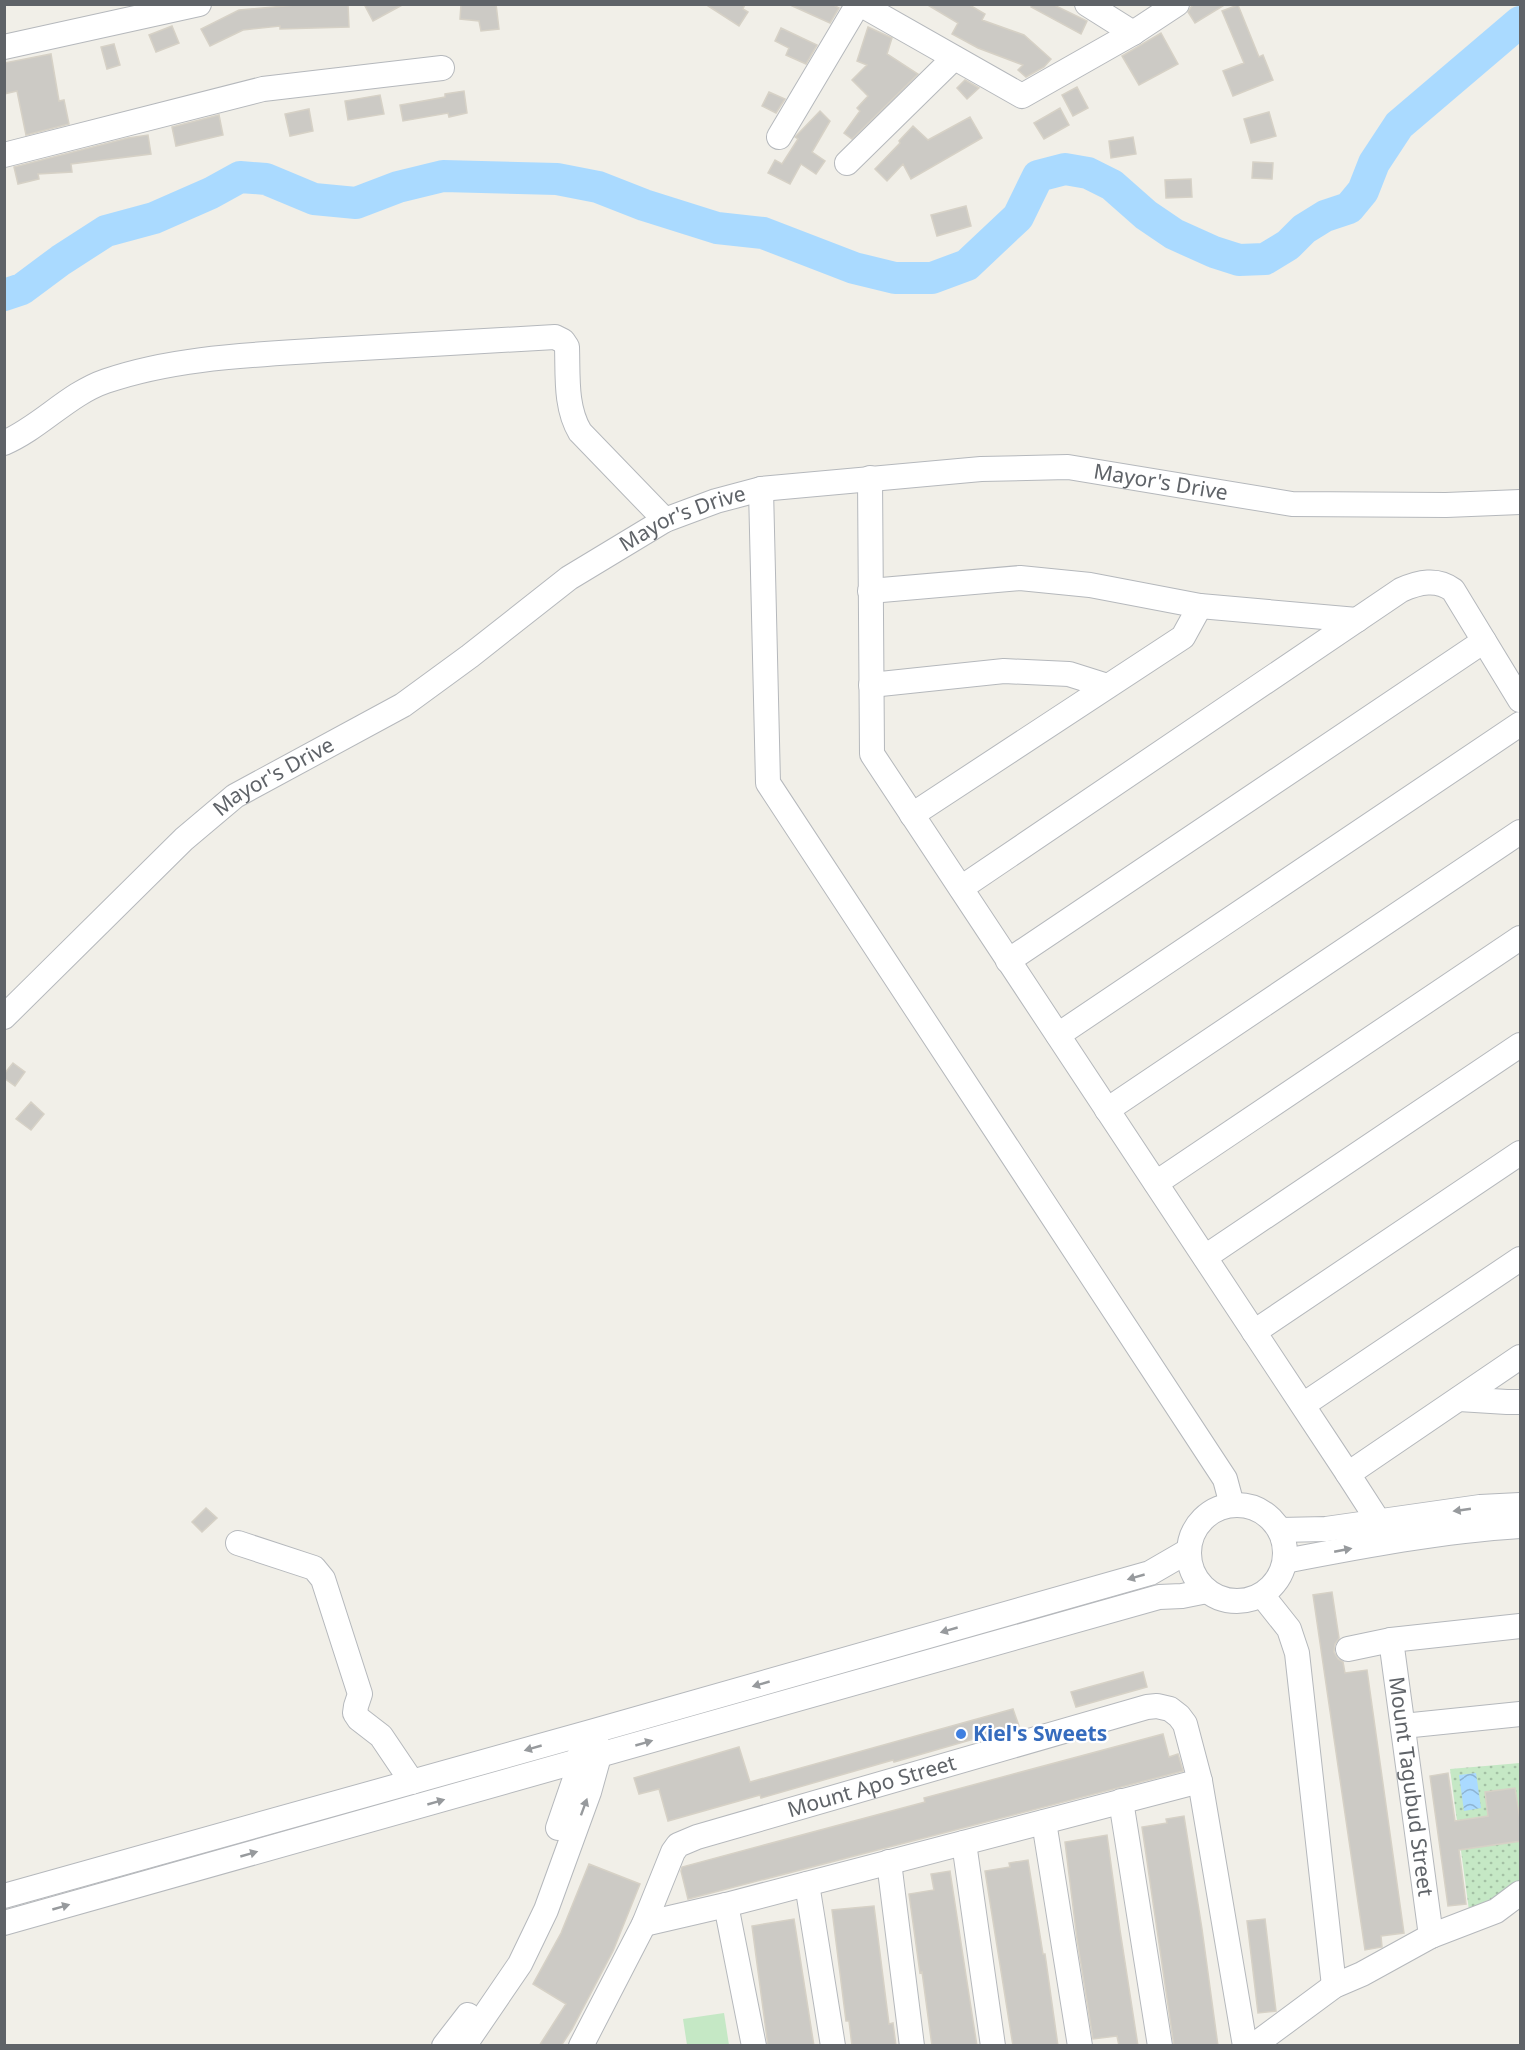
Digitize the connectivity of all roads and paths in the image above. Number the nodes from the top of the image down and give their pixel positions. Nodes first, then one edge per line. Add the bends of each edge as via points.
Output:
1 (199, 4) edge
2 (859, 4) edge
3 (1087, 4) edge
4 (1177, 4) edge
5 (1133, 33) junction
6 (4, 47) edge
7 (954, 58) junction
8 (442, 68) dead end
9 (779, 137) dead end
10 (4, 155) edge
11 (847, 163) dead end
12 (4, 442) edge
13 (870, 478) junction
14 (761, 489) junction
15 (1521, 502) edge
16 (665, 520) junction
17 (870, 591) junction
18 (1200, 606) junction
19 (1357, 620) junction
20 (1484, 641) junction
21 (871, 685) junction
22 (1107, 686) junction
23 (1521, 699) edge
24 (1521, 724) edge
25 (912, 814) junction
26 (1521, 832) edge
27 (961, 888) junction
28 (1521, 938) edge
29 (1008, 961) junction
30 (4, 1017) edge
31 (1058, 1035) junction
32 (1521, 1045) edge
33 (1107, 1110) junction
34 (1521, 1153) edge
35 (1156, 1184) junction
36 (1205, 1257) junction
37 (1521, 1259) edge
38 (1254, 1332) junction
39 (1521, 1357) edge
40 (1459, 1399) junction
41 (1521, 1402) edge
42 (1303, 1406) junction
43 (1348, 1474) junction
44 (1232, 1505) junction
45 (1521, 1505) edge
46 (1521, 1526) edge
47 (1280, 1530) junction
48 (1381, 1532) junction
49 (238, 1543) dead end
50 (1188, 1551) junction
51 (1285, 1561) junction
52 (1207, 1591) junction
53 (1262, 1595) junction
54 (1521, 1626) edge
55 (1391, 1640) junction
56 (1348, 1649) dead end
57 (1521, 1714) edge
58 (1403, 1726) junction
59 (586, 1733) junction
60 (590, 1758) junction
61 (1200, 1781) junction
62 (412, 1782) junction
63 (1121, 1801) junction
64 (1044, 1822) junction
65 (964, 1843) junction
66 (889, 1862) junction
67 (807, 1884) junction
68 (1521, 1893) edge
69 (4, 1896) edge
70 (726, 1905) junction
71 (4, 1923) edge
72 (644, 1924) junction
73 (1431, 1936) junction
74 (1334, 1986) junction
75 (444, 2046) edge
76 (465, 2046) edge
77 (581, 2046) edge
78 (754, 2046) edge
79 (833, 2046) edge
80 (912, 2046) edge
81 (993, 2046) edge
82 (1080, 2046) edge
83 (1160, 2046) edge
84 (1245, 2046) edge
85 (1253, 2046) edge

1 - 6 street
2 - 7 street
2 - 9 street
3 - 5 street
4 - 5 street
5 - 7 street via 1022,96
7 - 11 street
8 - 10 street via 263,90
12 - 16 street via 21,436 66,402 104,382 146,371 227,356 555,337 567,347 570,410 575,424
13 - 14 street, Mayor's Drive
13 - 15 street, Mayor's Drive via 1068,467 1292,504
13 - 17 street
14 - 16 street, Mayor's Drive
14 - 44 street via 768,783 1225,1479
16 - 30 street, Mayor's Drive via 569,579 403,705 235,795 184,839
17 - 18 street via 1020,578 1090,585
17 - 21 street
18 - 19 street
18 - 22 street via 1183,637
19 - 20 street via 1401,590 1416,583 1434,582 1454,590
19 - 27 street
20 - 23 street
20 - 29 street
21 - 22 street via 1004,671 1069,674
21 - 25 street via 872,754
22 - 25 street
24 - 31 street
25 - 27 street
26 - 33 street
27 - 29 street
28 - 35 street
29 - 31 street
31 - 33 street
32 - 36 street
33 - 35 street
34 - 38 street
35 - 36 street
36 - 38 street
37 - 42 street
38 - 42 street
39 - 40 street
40 - 41 street
40 - 43 street
42 - 43 street
43 - 48 street
44 - 47 street via 1257,1509
44 - 50 street via 1211,1512 1199,1522
45 -> 48 street via 1480,1507
46 - 48 street
47 - 48 street
47 - 51 street
51 -> 48 street
49 - 62 street via 314,1568 323,1579 360,1694 355,1713 381,1736
50 - 52 street via 1197,1581
50 -> 59 street via 1150,1573
51 - 53 street via 1273,1586
52 - 53 street via 1234,1601
60 -> 52 street via 1159,1597
53 - 74 street via 1289,1629 1297,1653
54 - 55 street
55 - 56 street
55 - 58 street, Mount Tagubud Street
57 - 58 street
58 - 73 street, Mount Tagubud Street
59 - 60 street
59 -> 62 street
71 -> 60 street
60 - 75 street via 515,1941 469,2015
76 -> 60 street via 533,1939 589,1792
61 - 63 street
61 - 72 street, Mount Apo Street via 1185,1724 1170,1709 1147,1707 678,1845
61 - 84 street
62 - 69 street
63 - 64 street
63 - 83 street
64 - 65 street
64 - 82 street
65 - 66 street
65 - 81 street
66 - 67 street
66 - 80 street
67 - 70 street
67 - 79 street
68 - 73 street via 1496,1911
70 - 72 street
70 - 78 street
72 - 77 street
73 - 74 street
74 - 85 street

